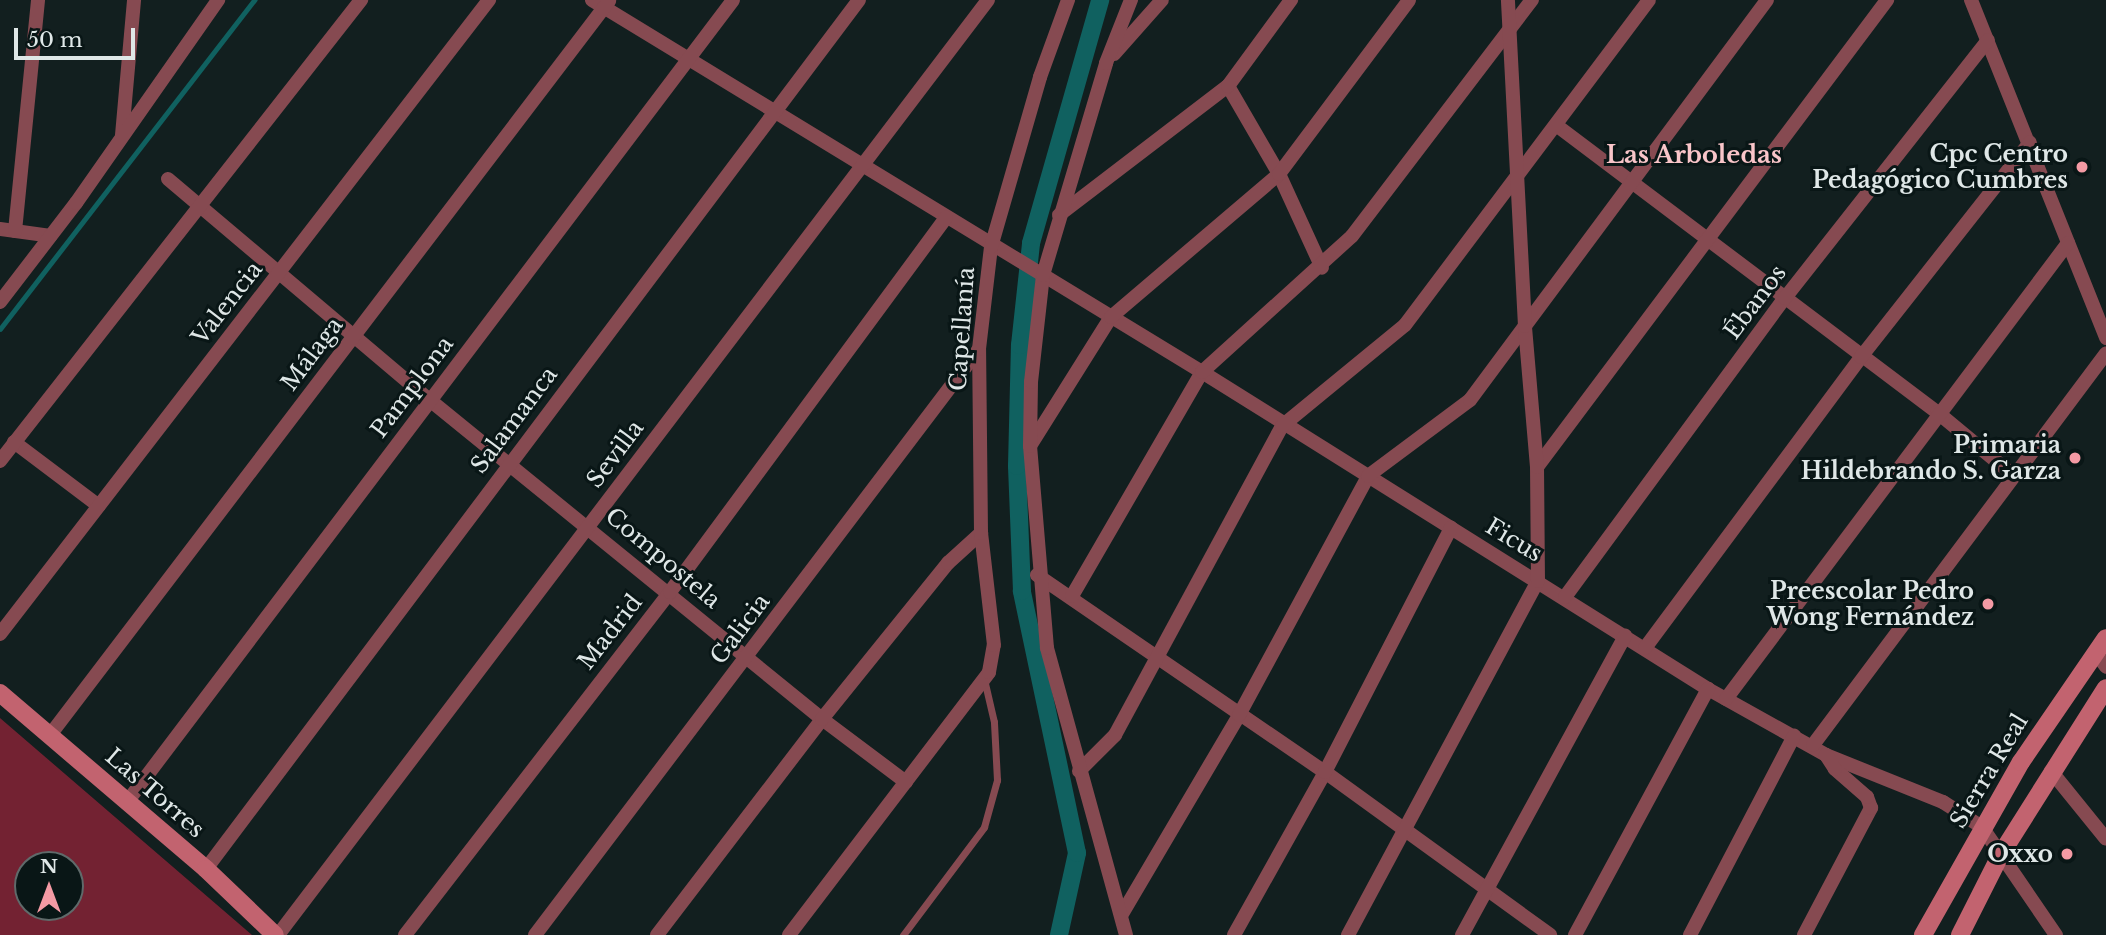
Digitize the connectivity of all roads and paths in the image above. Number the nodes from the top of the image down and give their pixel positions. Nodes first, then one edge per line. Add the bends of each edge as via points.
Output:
1 (38, 0) edge
2 (134, 0) edge
3 (218, 0) edge
4 (361, 0) edge
5 (489, 0) edge
6 (733, 0) edge
7 (859, 0) edge
8 (988, 0) edge
9 (1068, 0) edge
10 (1131, 0) edge
11 (1162, 0) edge
12 (1291, 0) edge
13 (1409, 0) edge
14 (1508, 0) edge
15 (1532, 0) edge
16 (1649, 0) edge
17 (1768, 0) edge
18 (1887, 0) edge
19 (1971, 0) edge
20 (602, 2) edge
21 (1510, 30) junction
22 (1988, 40) junction
23 (690, 57) junction
24 (1107, 63) junction
25 (1228, 86) junction
26 (774, 110) junction
27 (1556, 125) junction
28 (122, 137) junction
29 (2030, 142) junction
30 (862, 166) junction
31 (1517, 171) junction
32 (1279, 174) junction
33 (167, 179) dead end
34 (1630, 182) junction
35 (200, 207) junction
36 (1059, 215) junction
37 (946, 218) junction
38 (8, 230) edge
39 (51, 236) junction
40 (1705, 240) junction
41 (2068, 243) junction
42 (998, 250) junction
43 (1322, 268) junction
44 (279, 273) junction
45 (1039, 273) junction
46 (1785, 299) junction
47 (0, 302) edge
48 (1111, 317) junction
49 (1525, 326) junction
50 (354, 337) junction
51 (2106, 338) edge
52 (979, 349) junction
53 (2106, 354) edge
54 (1861, 357) junction
55 (1202, 372) junction
56 (430, 401) junction
57 (1937, 412) junction
58 (1282, 426) junction
59 (14, 442) junction
60 (1030, 446) junction
61 (0, 461) edge
62 (510, 463) junction
63 (1537, 467) junction
64 (1368, 476) junction
65 (2014, 476) junction
66 (99, 506) junction
67 (589, 526) junction
68 (1451, 528) junction
69 (981, 533) junction
70 (1037, 575) junction
71 (1538, 581) junction
72 (670, 592) junction
73 (1072, 596) junction
74 (1564, 597) junction
75 (0, 634) edge
76 (1625, 636) junction
77 (1645, 648) junction
78 (2103, 653) edge
79 (1157, 655) junction
80 (746, 658) junction
81 (986, 675) junction
82 (2106, 688) edge
83 (1708, 689) junction
84 (0, 693) edge
85 (1726, 699) junction
86 (1239, 715) junction
87 (822, 719) junction
88 (50, 735) junction
89 (1794, 736) junction
90 (1813, 745) junction
91 (1826, 755) junction
92 (1079, 771) junction
93 (2051, 771) junction
94 (1325, 772) junction
95 (906, 782) junction
96 (127, 802) junction
97 (1982, 827) junction
98 (1402, 830) junction
99 (2106, 839) edge
100 (2001, 854) junction
101 (206, 869) junction
102 (1487, 889) junction
103 (1122, 914) junction
104 (276, 935) edge
105 (405, 935) edge
106 (535, 935) edge
107 (657, 935) edge
108 (789, 935) edge
109 (903, 935) edge
110 (1126, 935) edge
111 (1234, 935) edge
112 (1348, 935) edge
113 (1462, 935) edge
114 (1550, 935) edge
115 (1575, 935) edge
116 (1690, 935) edge
117 (1804, 935) edge
118 (1923, 935) edge
119 (1960, 935) edge
120 (2056, 935) edge

1 - 38 street
2 - 28 street
3 - 28 street
4 - 35 street
5 - 44 street, Valencia
6 - 23 street, Pamplona
7 - 26 street, Salamanca
8 - 30 street, Sevilla
9 - 42 street, Capellanía via 1040,77
10 - 24 street
11 - 24 street
12 - 25 street
13 - 32 street
14 - 21 street
15 - 21 street
16 - 27 street
17 - 34 street
18 - 40 street
19 - 22 street
20 - 23 street, Ficus
20 - 50 street, Málaga
21 - 31 street
21 - 43 street via 1384,200
22 - 29 street
22 - 46 street, Ébanos
23 - 26 street, Ficus
23 - 56 street, Pamplona
24 - 36 street
25 - 32 street
25 - 36 street
26 - 30 street, Ficus
26 - 62 street, Salamanca
27 - 31 street
27 - 34 street
28 - 39 street
29 - 41 street
29 - 54 street
30 - 37 street, Ficus
30 - 67 street, Sevilla
31 - 49 street
31 - 58 street via 1405,325
32 - 43 street
32 - 48 street
33 - 35 street, Compostela
34 - 40 street
34 - 49 street
35 - 44 street, Compostela
35 - 59 street
36 - 45 street
37 - 42 street, Ficus
37 - 72 street, Madrid
38 - 39 street
39 - 47 street
40 - 46 street
40 - 63 street
41 - 51 street
41 - 57 street
42 - 45 street, Ficus
42 - 52 street, Capellanía
43 - 55 street
44 - 50 street, Compostela
44 - 66 street, Valencia
45 - 48 street, Ficus
45 - 60 street
46 - 54 street
46 - 74 street, Ébanos
48 - 55 street, Ficus
48 - 60 street
49 - 63 street
49 - 64 street via 1470,400
50 - 56 street, Compostela
50 - 88 street, Málaga
52 - 69 street, Capellanía
52 - 80 street, Galicia
53 - 65 street
54 - 57 street
54 - 77 street
55 - 58 street, Ficus
55 - 73 street
56 - 62 street, Compostela
56 - 96 street, Pamplona
57 - 65 street
57 - 85 street
58 - 64 street, Ficus
58 - 79 street
59 - 61 street
59 - 66 street
60 - 70 street
62 - 67 street, Compostela
62 - 101 street, Salamanca
63 - 71 street
64 - 68 street, Ficus
64 - 86 street
65 - 90 street
66 - 75 street, Valencia
67 - 72 street, Compostela
67 - 104 street, Sevilla
68 - 71 street, Ficus
68 - 94 street
69 - 81 street, Capellanía via 993,645
69 - 87 street via 948,563
70 - 73 street
70 - 92 street via 1047,649
71 - 74 street, Ficus
71 - 98 street
72 - 80 street, Compostela
72 - 105 street, Madrid
73 - 79 street
74 - 76 street, Ficus
76 - 77 street, Ficus
76 - 102 street
77 - 83 street, Ficus
78 - 97 street, Sierra Real
79 - 86 street
79 - 92 street via 1115,735
80 - 87 street, Compostela
80 - 106 street, Galicia
81 - 95 street
81 - 109 lane via 997,780 984,827
82 - 93 street
83 - 85 street, Ficus
83 - 115 street
84 - 88 street, Las Torres
85 - 89 street, Ficus
86 - 94 street
86 - 103 street
87 - 95 street, Compostela
87 - 107 street
88 - 96 street, Las Torres
89 - 90 street, Ficus
89 - 116 street
90 - 91 street, Ficus
91 - 97 street, Ficus via 1922,789
91 - 117 street via 1867,797 1871,808
92 - 103 street
93 - 99 street
93 - 100 street
94 - 98 street
94 - 111 street
95 - 108 street
96 - 101 street, Las Torres
97 - 100 street, Ficus
97 - 118 street, Sierra Real
98 - 102 street
98 - 112 street
100 - 119 street
100 - 120 street, Ficus
101 - 104 street, Las Torres
102 - 113 street
102 - 114 street
103 - 110 street

